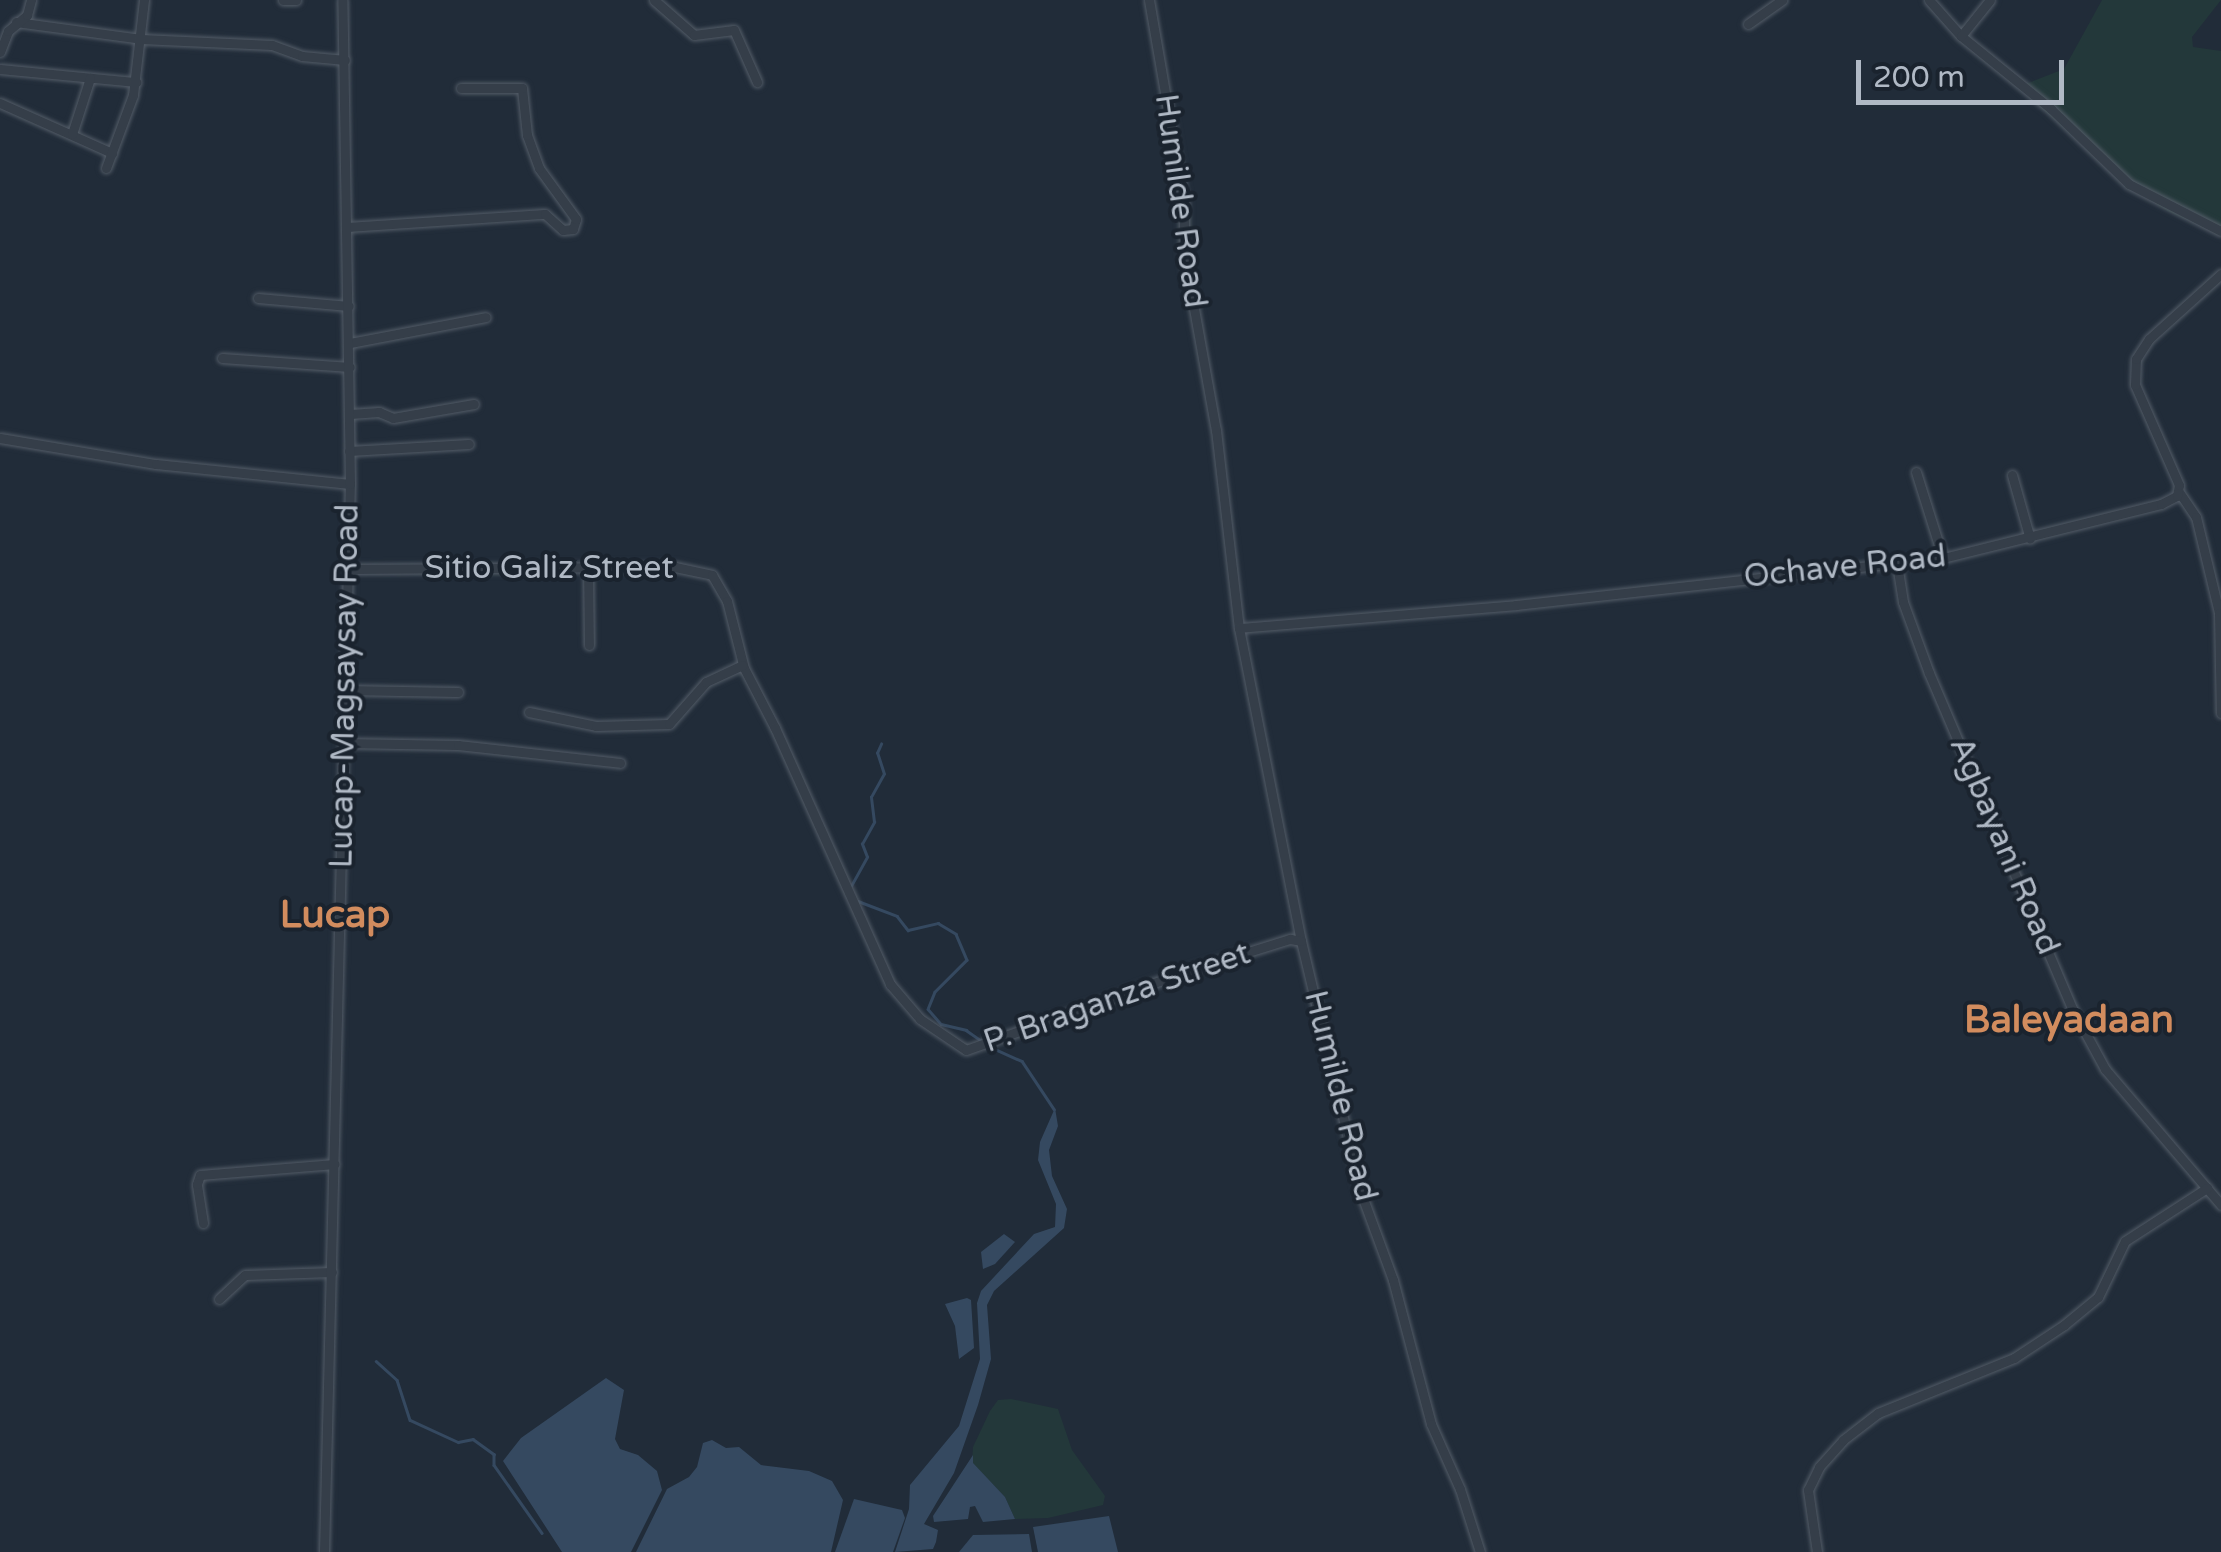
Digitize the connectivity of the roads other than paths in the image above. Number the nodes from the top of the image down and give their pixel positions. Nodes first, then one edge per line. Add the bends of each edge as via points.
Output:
1 (31, 0) edge
2 (144, 0) edge
3 (283, 0) edge
4 (296, 0) edge
5 (342, 0) edge
6 (654, 0) edge
7 (1149, 0) edge
8 (1782, 0) edge
9 (1929, 0) edge
10 (1990, 0) edge
11 (16, 22) junction
12 (1748, 24) dead end
13 (1960, 36) junction
14 (141, 38) junction
15 (0, 52) edge
16 (344, 60) junction
17 (0, 69) edge
18 (90, 78) junction
19 (136, 82) junction
20 (757, 82) dead end
21 (461, 88) dead end
22 (0, 103) edge
23 (72, 134) junction
24 (112, 154) junction
25 (106, 168) dead end
26 (347, 227) junction
27 (2221, 231) edge
28 (2221, 274) edge
29 (258, 298) dead end
30 (349, 306) junction
31 (486, 317) dead end
32 (350, 344) junction
33 (222, 358) dead end
34 (350, 367) junction
35 (474, 404) dead end
36 (350, 414) junction
37 (0, 438) edge
38 (468, 444) dead end
39 (350, 451) junction
40 (1916, 472) dead end
41 (2012, 476) dead end
42 (350, 484) junction
43 (2179, 492) junction
44 (2030, 539) junction
45 (1943, 558) junction
46 (1897, 564) junction
47 (588, 568) junction
48 (348, 569) junction
49 (1240, 628) junction
50 (589, 645) dead end
51 (742, 665) junction
52 (345, 690) junction
53 (458, 692) dead end
54 (529, 712) dead end
55 (2221, 713) edge
56 (344, 743) junction
57 (620, 762) dead end
58 (794, 773) joint
59 (1301, 941) junction
60 (334, 1164) junction
61 (2207, 1188) junction
62 (2221, 1205) edge
63 (203, 1223) dead end
64 (332, 1272) junction
65 (218, 1298) dead end
66 (324, 1552) edge
67 (1480, 1552) edge
68 (1817, 1552) edge

1 - 11 street
2 - 14 street
3 - 4 street
5 - 16 street, Lucap-Magsaysay Road
6 - 20 street via 694,35 734,30
7 - 49 street, Humilde Road via 1184,203 1184,253
8 - 12 street
9 - 13 street
10 - 13 street
11 - 14 street
11 - 15 street
13 - 27 street via 2129,184
14 - 16 street via 266,44
14 - 19 street
16 - 26 street, Lucap-Magsaysay Road
17 - 18 street
18 - 19 street
18 - 23 street
19 - 24 street
21 - 26 street via 522,88 527,136 540,168 576,219 573,229 562,230 545,214
22 - 23 street
23 - 24 street
24 - 25 street
26 - 30 street, Lucap-Magsaysay Road
28 - 43 street via 2148,339 2136,359 2136,385
29 - 30 street
30 - 32 street, Lucap-Magsaysay Road
31 - 32 street
32 - 34 street, Lucap-Magsaysay Road
33 - 34 street
34 - 36 street, Lucap-Magsaysay Road
35 - 36 street via 394,418
36 - 39 street, Lucap-Magsaysay Road
37 - 42 street via 156,464
38 - 39 street
39 - 42 street, Lucap-Magsaysay Road
40 - 45 street
41 - 44 street
42 - 48 street, Lucap-Magsaysay Road
43 - 44 street, Ochave Road via 2162,504
43 - 55 street via 2196,517 2219,613
44 - 45 street, Ochave Road
45 - 46 street, Ochave Road
46 - 49 street, Ochave Road
46 - 61 street, Agbayani Road via 1929,674 2074,1010 2105,1068
47 - 48 street, Sitio Galiz Street
47 - 50 street
47 - 51 street, Sitio Galiz Street via 675,566 712,575 727,602
48 - 52 street, Lucap-Magsaysay Road
49 - 59 street, Humilde Road
51 - 54 street via 706,682 669,724 596,726
51 - 58 street, Sitio Galiz Street
52 - 53 street
52 - 56 street, Lucap-Magsaysay Road
56 - 57 street via 458,745
56 - 60 street, Lucap-Magsaysay Road
58 - 59 street, P. Braganza Street via 896,994 920,1019 970,1051 1253,950
59 - 67 street, Humilde Road via 1361,1193 1393,1280 1431,1424
60 - 63 street via 200,1175
60 - 64 street, Lucap-Magsaysay Road
61 - 62 street, Agbayani Road
61 - 68 street via 2125,1241 2098,1296 2064,1326 2014,1358 1891,1407 1844,1440 1808,1490
64 - 65 street via 245,1276
64 - 66 street, Lucap-Magsaysay Road

